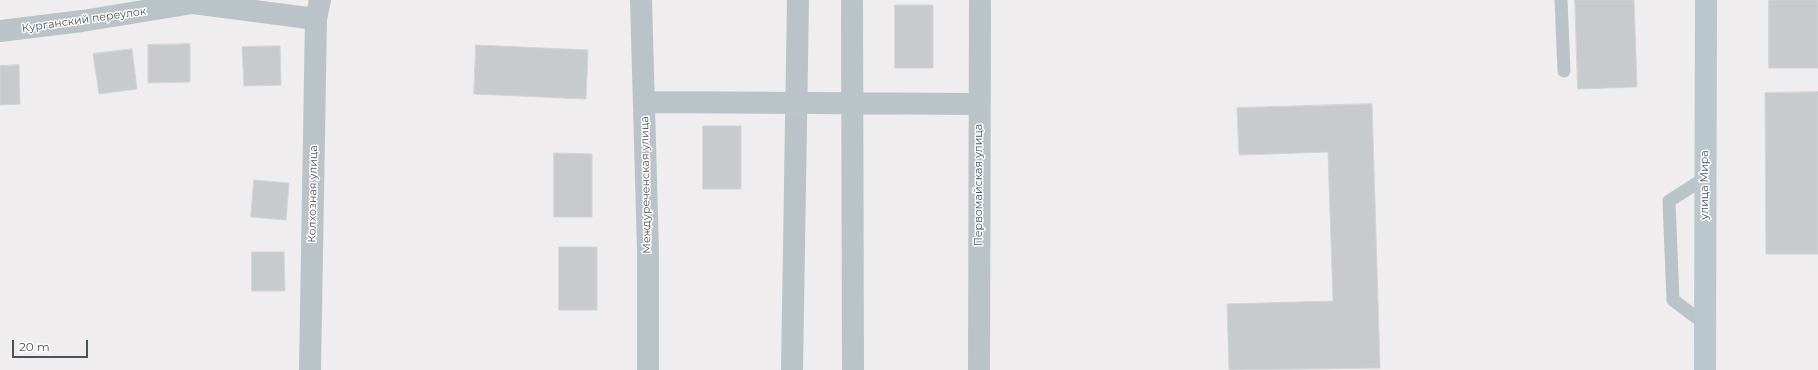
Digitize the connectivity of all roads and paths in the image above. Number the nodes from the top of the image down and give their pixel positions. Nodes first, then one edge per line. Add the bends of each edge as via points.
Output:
1 (641, 0) edge
2 (798, 0) edge
3 (852, 0) edge
4 (980, 0) edge
5 (984, 0) edge
6 (1561, 0) edge
7 (1706, 0) edge
8 (318, 9) edge
9 (0, 31) edge
10 (1564, 71) dead end
11 (644, 102) junction
12 (796, 103) junction
13 (852, 103) junction
14 (979, 104) junction
15 (1705, 178) junction
16 (1705, 324) junction
17 (310, 370) edge
18 (648, 370) edge
19 (792, 370) edge
20 (852, 370) edge
21 (979, 370) edge
22 (1705, 370) edge

1 - 11 street, Междуреченская улица
2 - 12 street
3 - 13 street
4 - 5 street
4 - 14 street, Первомайская улица
6 - 10 lane
7 - 15 main road, улица Мира
8 - 9 street, Курганский переулок via 194,3
8 - 17 street, Колхозная улица
11 - 12 street
11 - 18 street, Междуреченская улица
12 - 13 street
12 - 19 street
13 - 14 street
13 - 20 street
14 - 21 street, Первомайская улица
15 - 16 main road, улица Мира
15 - 16 lane via 1669,201 1673,300
16 - 22 main road, улица Мира

